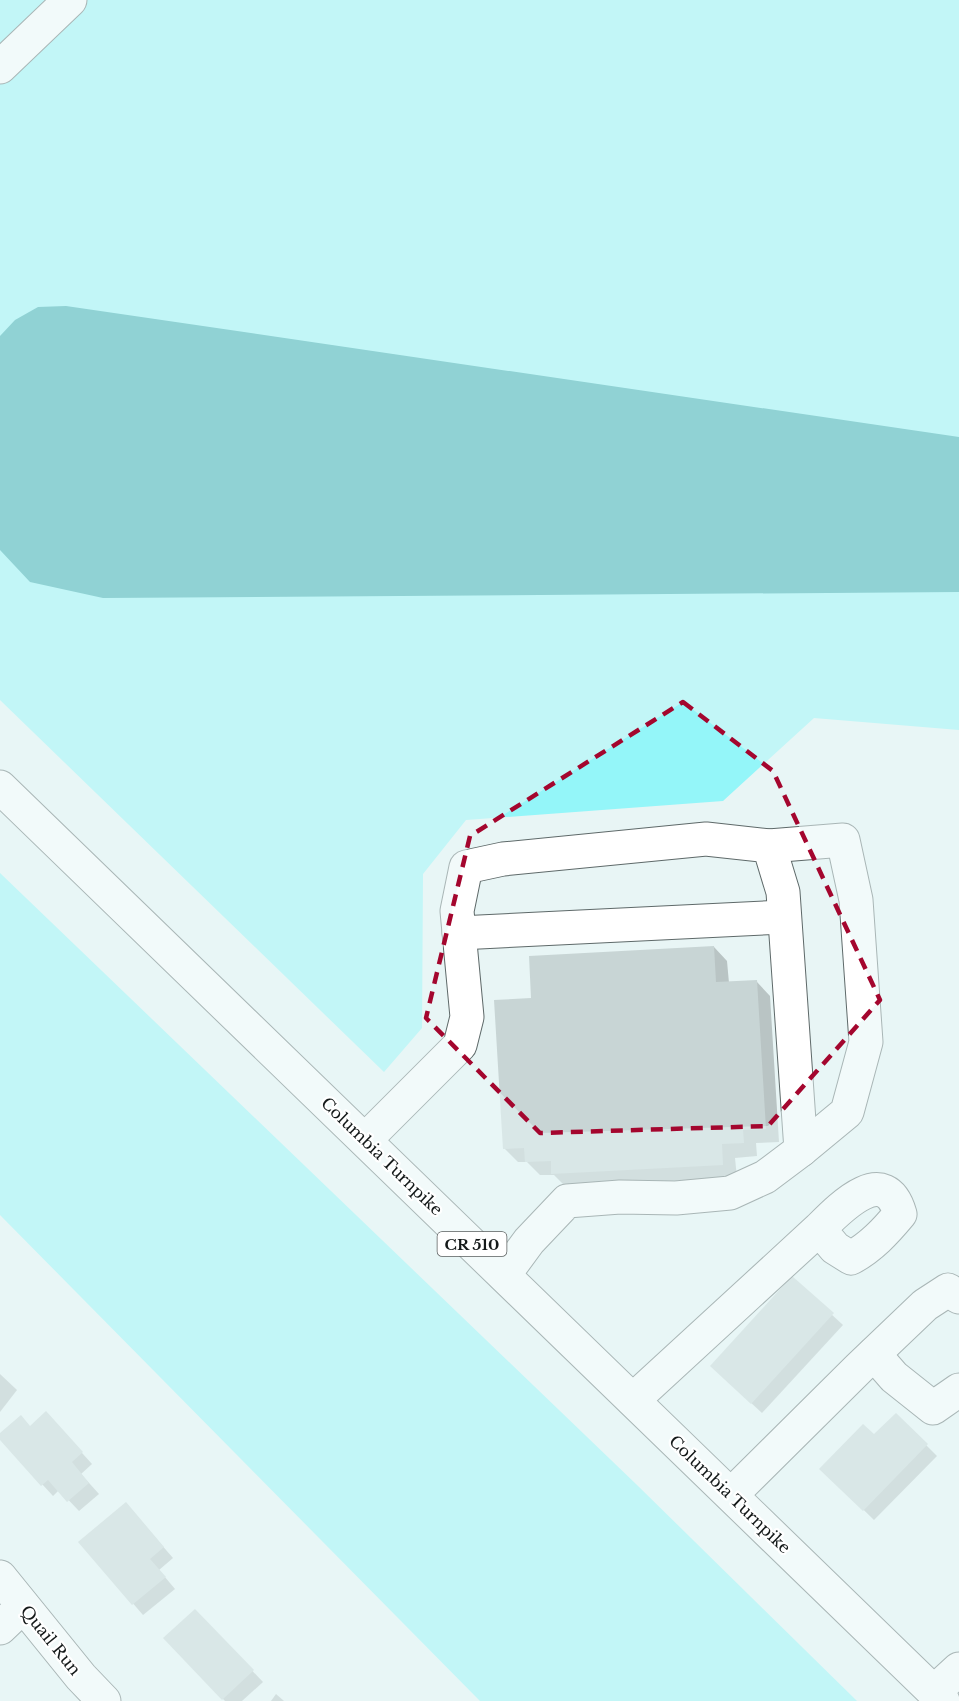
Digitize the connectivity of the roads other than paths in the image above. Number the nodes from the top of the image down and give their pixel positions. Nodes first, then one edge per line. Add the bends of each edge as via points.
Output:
1 (70, 0) edge
2 (0, 68) edge
3 (0, 787) edge
4 (769, 846) junction
5 (784, 917) junction
6 (459, 933) junction
7 (365, 1140) junction
8 (801, 1150) junction
9 (819, 1228) dead end
10 (504, 1275) junction
11 (959, 1297) edge
12 (873, 1354) junction
13 (959, 1390) edge
14 (633, 1400) junction
15 (731, 1495) junction
16 (0, 1577) edge
17 (23, 1605) junction
18 (0, 1628) edge
19 (959, 1669) edge
20 (939, 1697) edge
21 (104, 1701) edge

1 - 2 main road
3 - 7 main road, Columbia Turnpike / CR 510
4 - 5 main road via 783,892
4 - 6 main road via 706,839 503,858 466,867 457,911
4 - 8 main road via 843,840 856,900 866,1042 847,1112
5 - 6 main road
5 - 8 main road
6 - 7 main road via 467,1017 460,1045
7 - 10 main road, Columbia Turnpike / CR 510
8 - 10 main road via 765,1177 730,1193 567,1202 529,1241
9 - 14 main road
10 - 14 main road, Columbia Turnpike / CR 510
11 - 12 main road via 948,1290
12 - 13 main road via 894,1377 933,1408
12 - 15 main road
14 - 15 main road, Columbia Turnpike / CR 510
15 - 20 main road, Columbia Turnpike / CR 510
16 - 17 main road, Quail Run
17 - 18 main road
17 - 21 main road, Quail Run
19 - 20 main road

